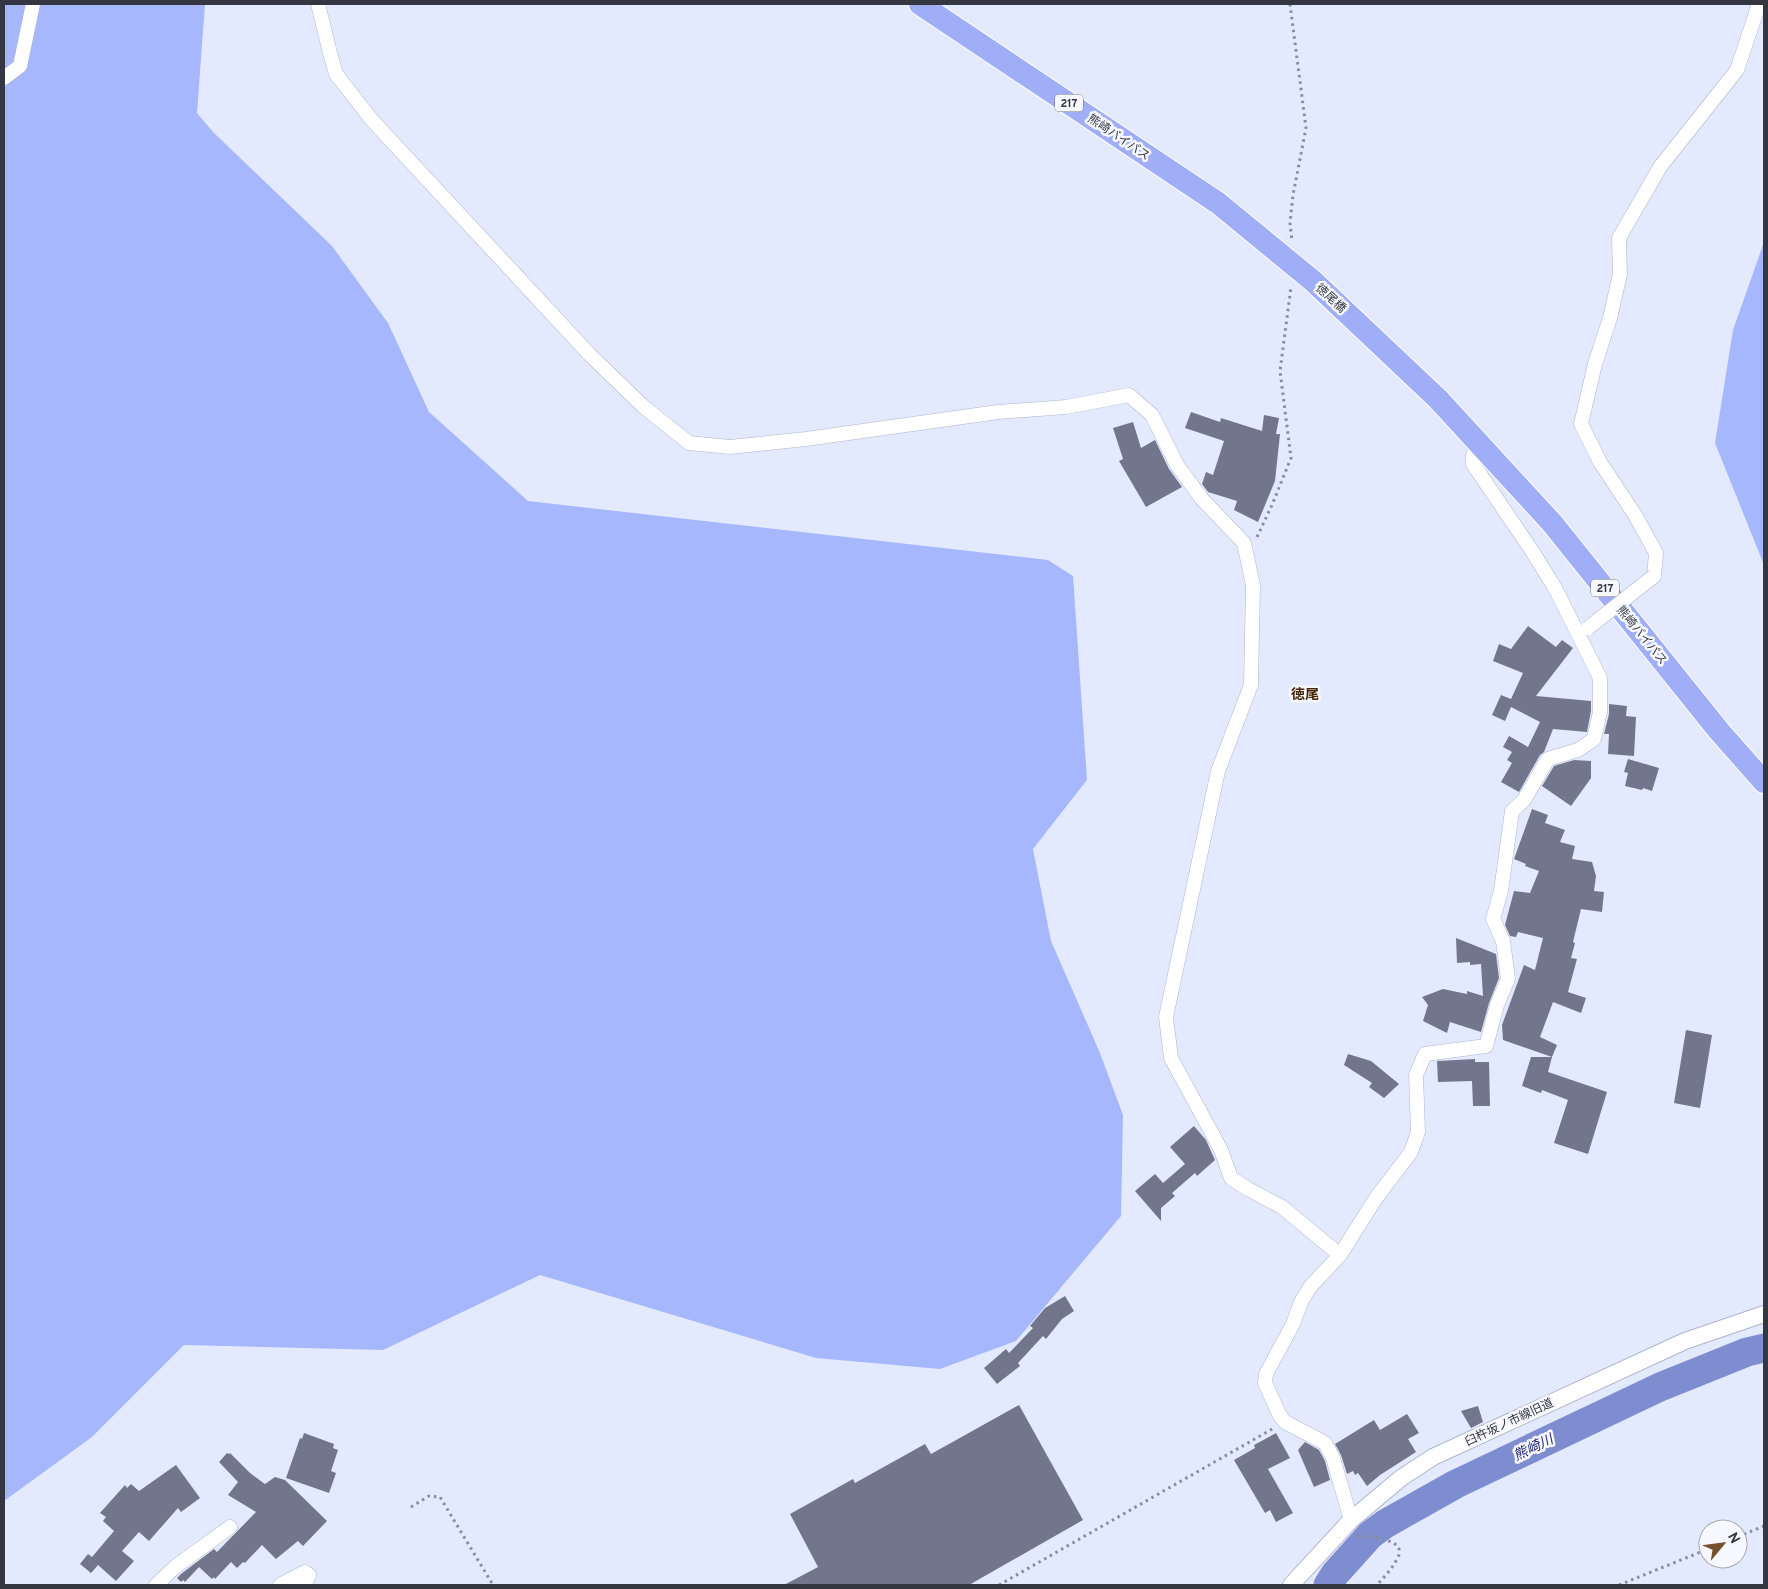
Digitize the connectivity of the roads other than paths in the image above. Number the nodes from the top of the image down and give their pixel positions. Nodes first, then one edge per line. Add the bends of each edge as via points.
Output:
1 (33, 4) edge
2 (318, 4) edge
3 (920, 4) edge
4 (1759, 4) edge
5 (4, 78) edge
6 (1218, 203) joint
7 (1438, 399) joint
8 (1481, 446) junction
9 (1582, 632) junction
10 (1764, 782) edge
11 (1340, 1255) junction
12 (1764, 1314) edge
13 (230, 1526) dead end
14 (1353, 1528) junction
15 (156, 1585) edge
16 (280, 1585) edge
17 (306, 1585) edge
18 (1291, 1585) edge

1 - 5 street via 20,66
2 - 11 street via 336,74 371,119 590,355 644,408 689,443 730,447 806,439 998,412 1066,407 1129,395 1152,416 1177,465 1202,499 1244,543 1253,586 1251,685 1218,771 1166,1017 1171,1058 1221,1150 1231,1178 1282,1206
3 - 6 highway, 熊崎バイパス / 217
4 - 9 street, bridge via 1737,70 1660,167 1619,238 1620,274 1581,424 1600,462 1656,553 1654,576
6 - 7 highway, 徳尾橋 / 217, bridge via 1313,281
7 - 8 highway, 熊崎バイパス / 217
8 - 9 street via 1473,456 1473,464 1532,550
8 - 10 highway, 熊崎バイパス / 217 via 1552,523 1719,731
9 - 11 street via 1600,678 1600,712 1594,739 1578,750 1548,759 1524,800 1512,811 1501,891 1493,920 1503,941 1508,979 1486,1046 1425,1054 1416,1075 1418,1132 1411,1152 1376,1198
11 - 14 street via 1320,1275 1301,1302 1264,1383 1285,1422 1325,1443 1333,1458
12 - 14 street, 臼杵坂ノ市線旧道 via 1685,1341 1433,1456 1401,1478
13 - 15 street
14 - 18 street, 臼杵坂ノ市線旧道
16 - 17 street via 305,1572 308,1575

